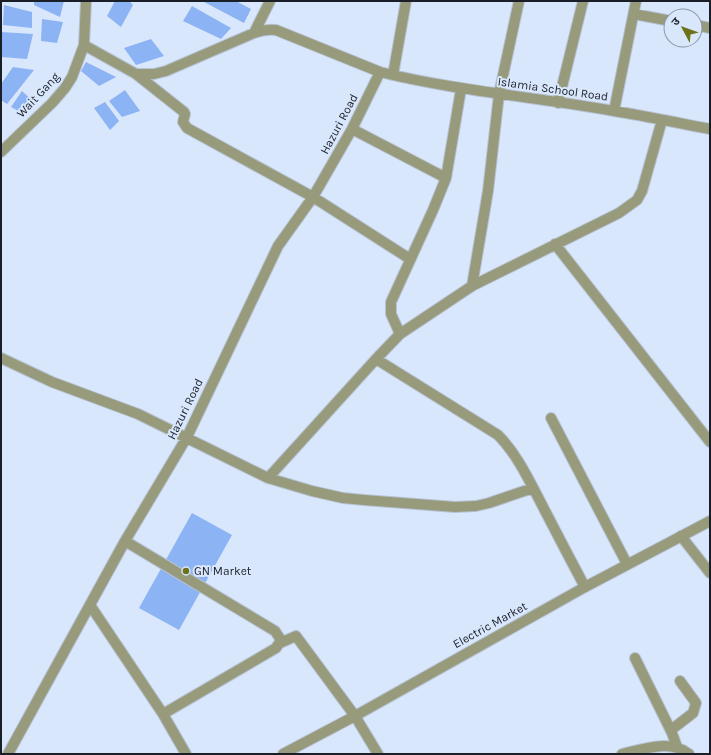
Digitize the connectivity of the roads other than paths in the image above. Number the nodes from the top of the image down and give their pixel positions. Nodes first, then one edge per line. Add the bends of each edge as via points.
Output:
1 (86, 1) edge
2 (270, 1) edge
3 (406, 1) edge
4 (519, 1) edge
5 (583, 1) edge
6 (636, 1) edge
7 (634, 14) junction
8 (663, 19) edge
9 (254, 33) junction
10 (84, 46) junction
11 (380, 72) junction
12 (136, 74) junction
13 (393, 75) junction
14 (460, 89) junction
15 (499, 94) junction
16 (558, 103) junction
17 (614, 111) junction
18 (662, 120) junction
19 (352, 129) junction
20 (710, 129) edge
21 (1, 152) edge
22 (446, 178) junction
23 (313, 197) junction
24 (555, 244) junction
25 (410, 259) junction
26 (472, 286) junction
27 (400, 334) junction
28 (1, 358) edge
29 (376, 359) junction
30 (551, 418) dead end
31 (187, 437) junction
32 (710, 442) edge
33 (268, 478) junction
34 (533, 488) junction
35 (710, 521) edge
36 (681, 536) junction
37 (125, 541) junction
38 (627, 564) junction
39 (710, 573) edge
40 (585, 587) junction
41 (90, 605) junction
42 (280, 643) junction
43 (635, 658) dead end
44 (680, 681) dead end
45 (163, 714) junction
46 (354, 716) junction
47 (671, 730) junction
48 (677, 747) junction
49 (8, 754) edge
50 (186, 754) edge
51 (283, 754) edge
52 (378, 754) edge
53 (622, 754) edge
54 (689, 754) edge

1 - 10 street, Wait Gang
2 - 9 street
3 - 13 street
4 - 15 street
5 - 16 street
6 - 7 street
7 - 8 street
7 - 17 street
9 - 11 street, Islamia School Road via 276,30
9 - 12 street, Islamia School Road via 166,71
10 - 12 street
10 - 21 street, Wait Gang via 72,78 65,88
11 - 13 street, Islamia School Road
11 - 19 street, Hazuri Road
12 - 23 street via 180,108 185,114 183,122 187,128
13 - 14 street, Islamia School Road
14 - 15 street, Islamia School Road
14 - 22 street
15 - 16 street, Islamia School Road
15 - 26 street via 488,191
16 - 17 street, Islamia School Road
17 - 18 street, Islamia School Road
18 - 20 street, Islamia School Road
18 - 24 street via 642,191 637,200 619,213
19 - 22 street
19 - 23 street, Hazuri Road
22 - 25 street
23 - 25 street
23 - 31 street, Hazuri Road via 278,246
24 - 26 street
24 - 32 street
25 - 27 street via 390,309
26 - 27 street
27 - 29 street
28 - 31 street via 52,382 138,414
29 - 33 street
29 - 34 street via 498,435 512,451
30 - 38 street
31 - 33 street
31 - 37 street, Hazuri Road
33 - 34 street via 342,498 455,507 489,504
34 - 40 street
35 - 36 street, Electric Market
36 - 38 street, Electric Market
36 - 39 street
37 - 41 street, Hazuri Road
37 - 42 street via 275,631 281,640
38 - 40 street, Electric Market
40 - 46 street, Electric Market
41 - 45 street
41 - 49 street, Hazuri Road
42 - 45 street via 276,648
42 - 46 street via 296,636
43 - 47 street
44 - 47 street via 696,702 693,712
45 - 50 street
46 - 51 street, Electric Market
46 - 52 street
47 - 48 street
48 - 53 street via 653,747
48 - 54 street

